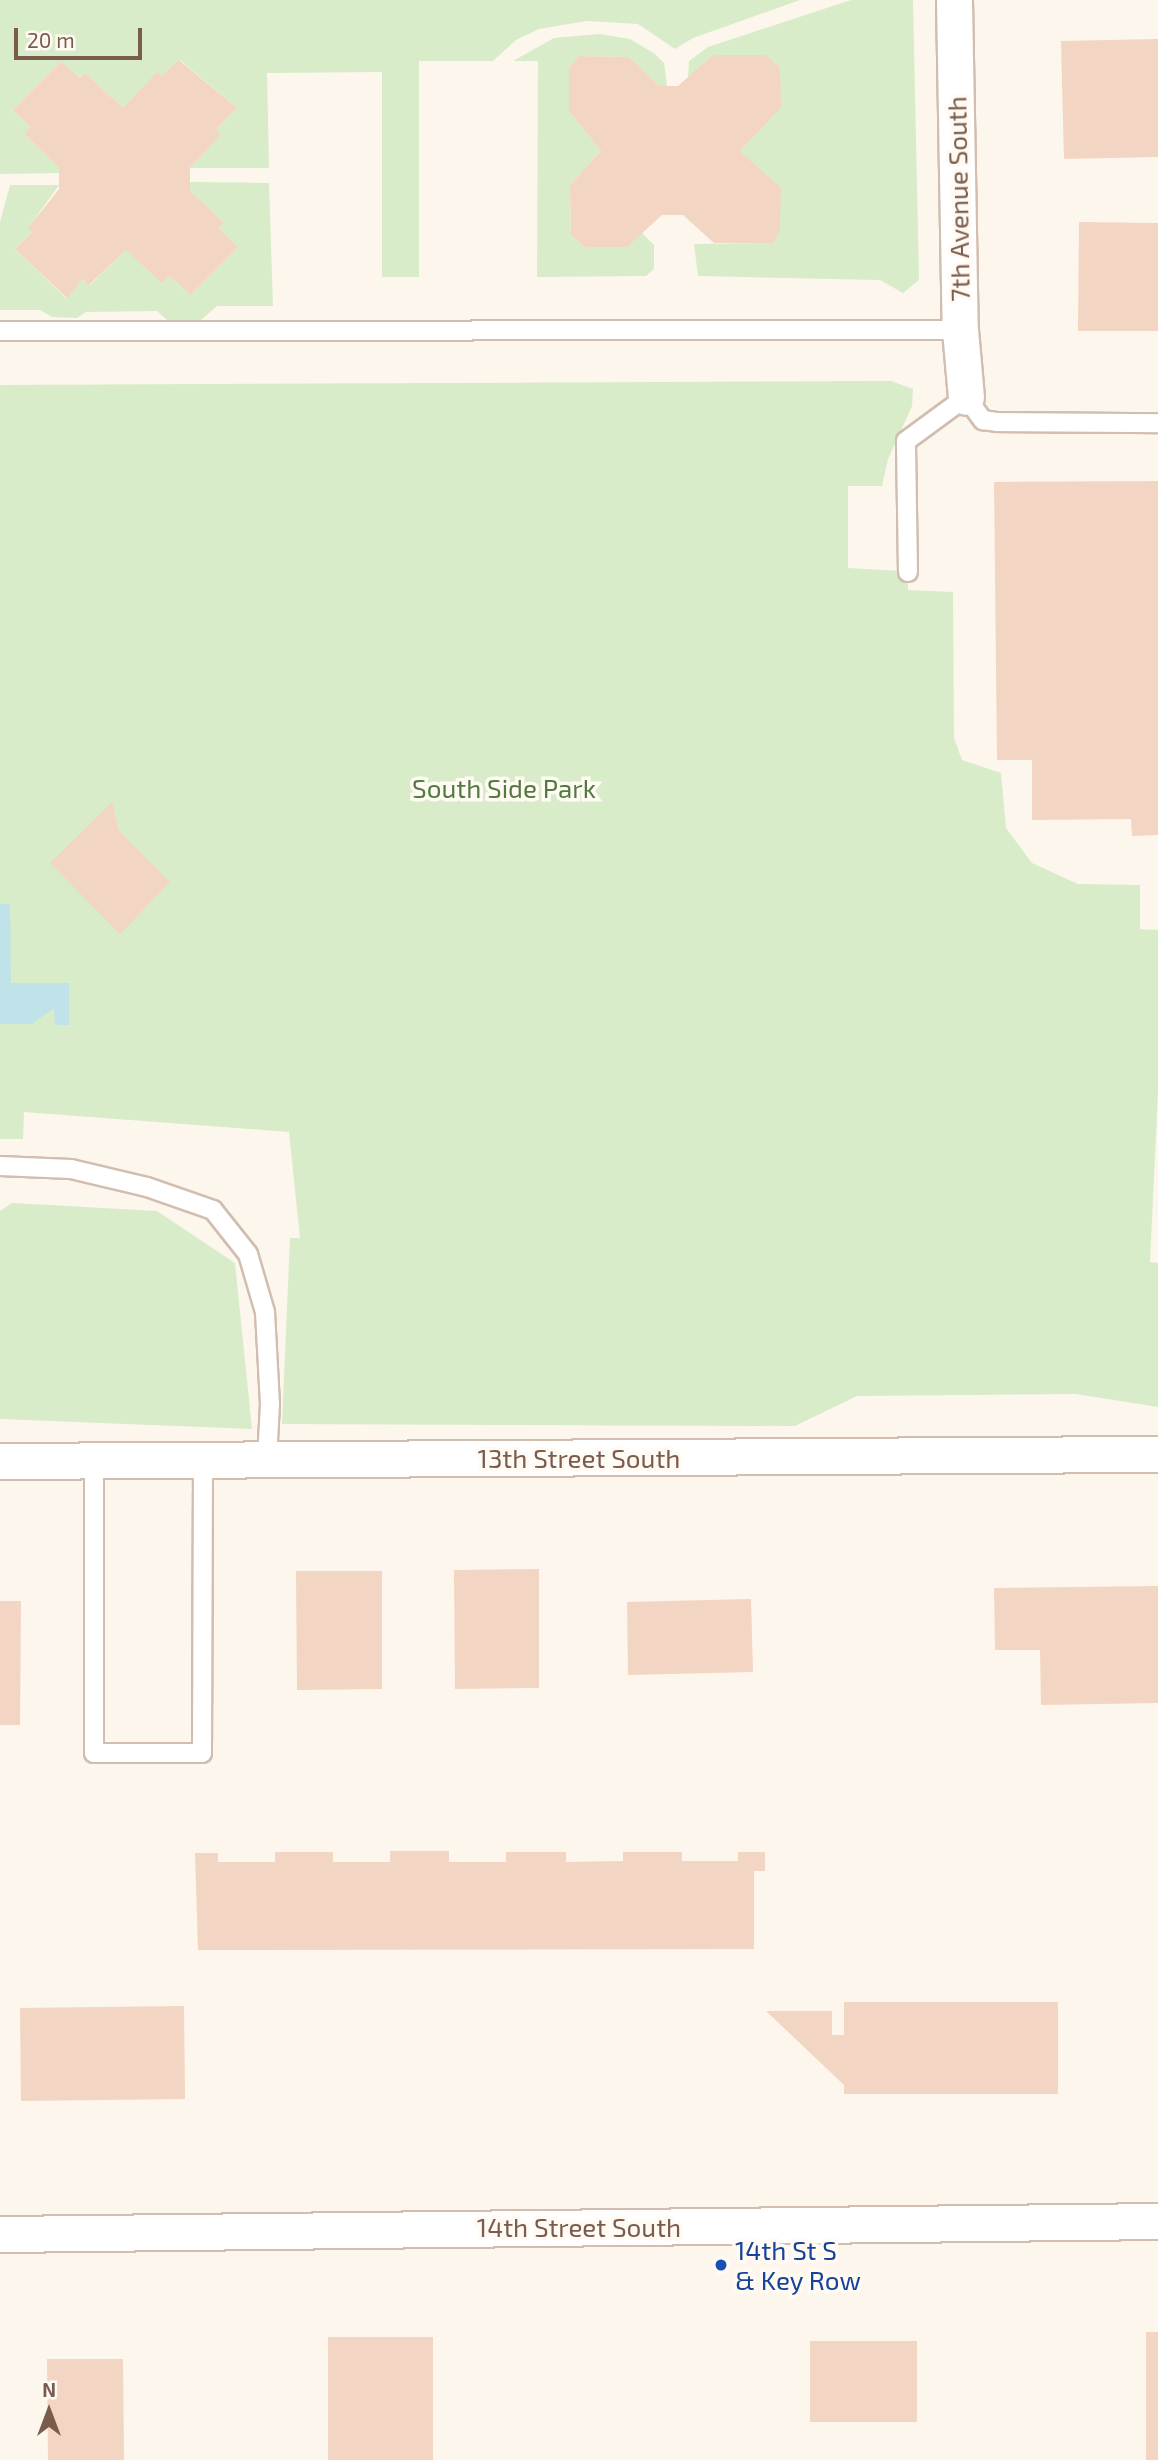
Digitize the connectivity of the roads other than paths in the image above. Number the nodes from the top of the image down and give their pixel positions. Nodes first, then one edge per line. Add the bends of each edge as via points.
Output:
1 (954, 0) edge
2 (960, 330) junction
3 (0, 331) edge
4 (966, 397) junction
5 (1158, 423) edge
6 (908, 572) dead end
7 (0, 1166) edge
8 (1158, 1454) edge
9 (268, 1459) junction
10 (94, 1460) junction
11 (202, 1460) junction
12 (0, 1461) edge
13 (1158, 2221) edge
14 (0, 2234) edge

1 - 2 street, 7th Avenue South
2 - 3 lane
2 - 4 street, 7th Avenue South
4 - 5 lane via 984,420 998,422
4 - 6 lane via 906,441
7 - 9 lane via 71,1169 147,1187 213,1210 248,1254 265,1312
8 - 9 street, 13th Street South
9 - 11 street, 13th Street South
10 - 11 street, 13th Street South
10 - 11 lane via 94,1754 202,1754
10 - 12 street, 13th Street South
13 - 14 street, 14th Street South

